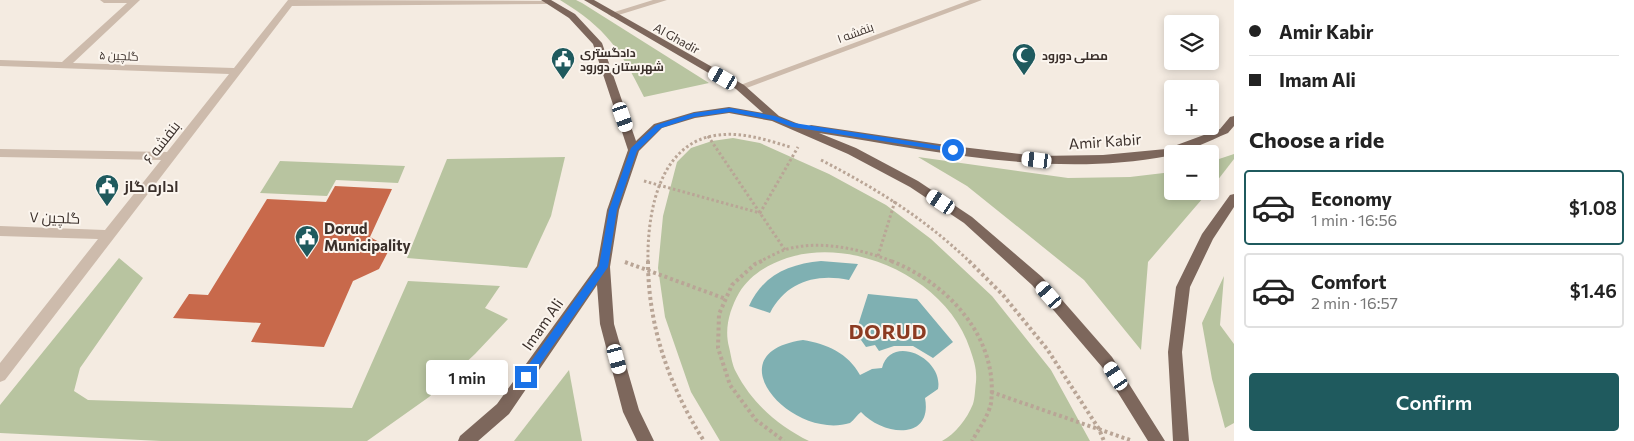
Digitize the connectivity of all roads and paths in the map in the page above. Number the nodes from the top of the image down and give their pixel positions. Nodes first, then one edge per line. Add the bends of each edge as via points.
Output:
1 (104, 0) edge
2 (136, 0) edge
3 (545, 0) edge
4 (588, 0) edge
5 (662, 0) edge
6 (978, 0) edge
7 (291, 1) edge
8 (612, 14) junction
9 (0, 63) edge
10 (65, 65) junction
11 (237, 71) junction
12 (740, 87) junction
13 (694, 115) junction
14 (775, 118) junction
15 (1234, 119) edge
16 (792, 125) junction
17 (1224, 131) junction
18 (808, 132) junction
19 (709, 137) junction
20 (1234, 137) edge
21 (797, 149) junction
22 (634, 150) junction
23 (804, 152) dead end
24 (0, 153) edge
25 (171, 156) junction
26 (819, 160) dead end
27 (625, 176) junction
28 (902, 177) junction
29 (658, 184) junction
30 (1234, 198) edge
31 (895, 201) junction
32 (760, 213) junction
33 (0, 231) edge
34 (110, 235) junction
35 (785, 250) junction
36 (878, 256) junction
37 (604, 261) junction
38 (648, 271) junction
39 (726, 299) junction
40 (0, 375) edge
41 (991, 392) junction
42 (1099, 429) junction
43 (466, 441) edge
44 (646, 441) edge
45 (704, 441) edge
46 (784, 441) edge
47 (972, 441) edge
48 (1104, 441) edge
49 (1134, 441) edge
50 (1157, 441) edge
51 (1181, 441) edge

1 - 2 street
2 - 10 street
3 - 7 street
3 - 22 main road via 572,16 597,43
4 - 8 main road, Al Ghadir
5 - 8 street
6 - 12 street, بنفشه ۱
7 - 11 street, بنفشه ۶
8 - 12 main road, Al Ghadir
9 - 10 street, گلچین ۵
10 - 11 street, گلچین ۵
11 - 25 street, بنفشه ۶
12 - 14 main road, Al Ghadir
13 - 14 main road via 730,110
13 - 19 path
13 - 22 main road via 658,126
14 - 16 main road
15 - 17 main road, Amir Kabir
16 - 17 main road, Amir Kabir via 1037,160 1103,159 1168,152
16 - 18 main road
17 - 20 main road
18 - 21 path
18 - 28 main road
19 - 21 path via 742,135
19 - 29 path via 682,149
19 - 32 path
21 - 23 path
21 - 32 path
22 - 27 main road
24 - 25 street
25 - 34 street, بنفشه ۶
26 - 31 path
27 - 29 path
27 - 37 main road via 613,210
28 - 31 path
28 - 50 main road via 968,220 1037,281 1107,362
29 - 32 path
29 - 38 path via 651,212
30 - 51 main road via 1207,237 1183,287 1174,352
31 - 36 path
31 - 42 path via 946,239 989,280 1047,349
32 - 35 path
33 - 34 street, گلچین ۷
34 - 40 street, بنفشه ۶
35 - 36 path via 824,245 866,251
35 - 39 path via 755,264 732,285
36 - 41 path via 907,267 944,292 974,326 990,365
37 - 38 path
37 - 43 main road, Imam Ali via 503,409
37 - 44 main road via 607,324 631,412
38 - 39 path
38 - 45 path via 653,315 665,366
39 - 46 path via 719,314 718,348 730,384 756,420
41 - 42 path
41 - 47 path via 991,405
42 - 48 path
42 - 49 path

